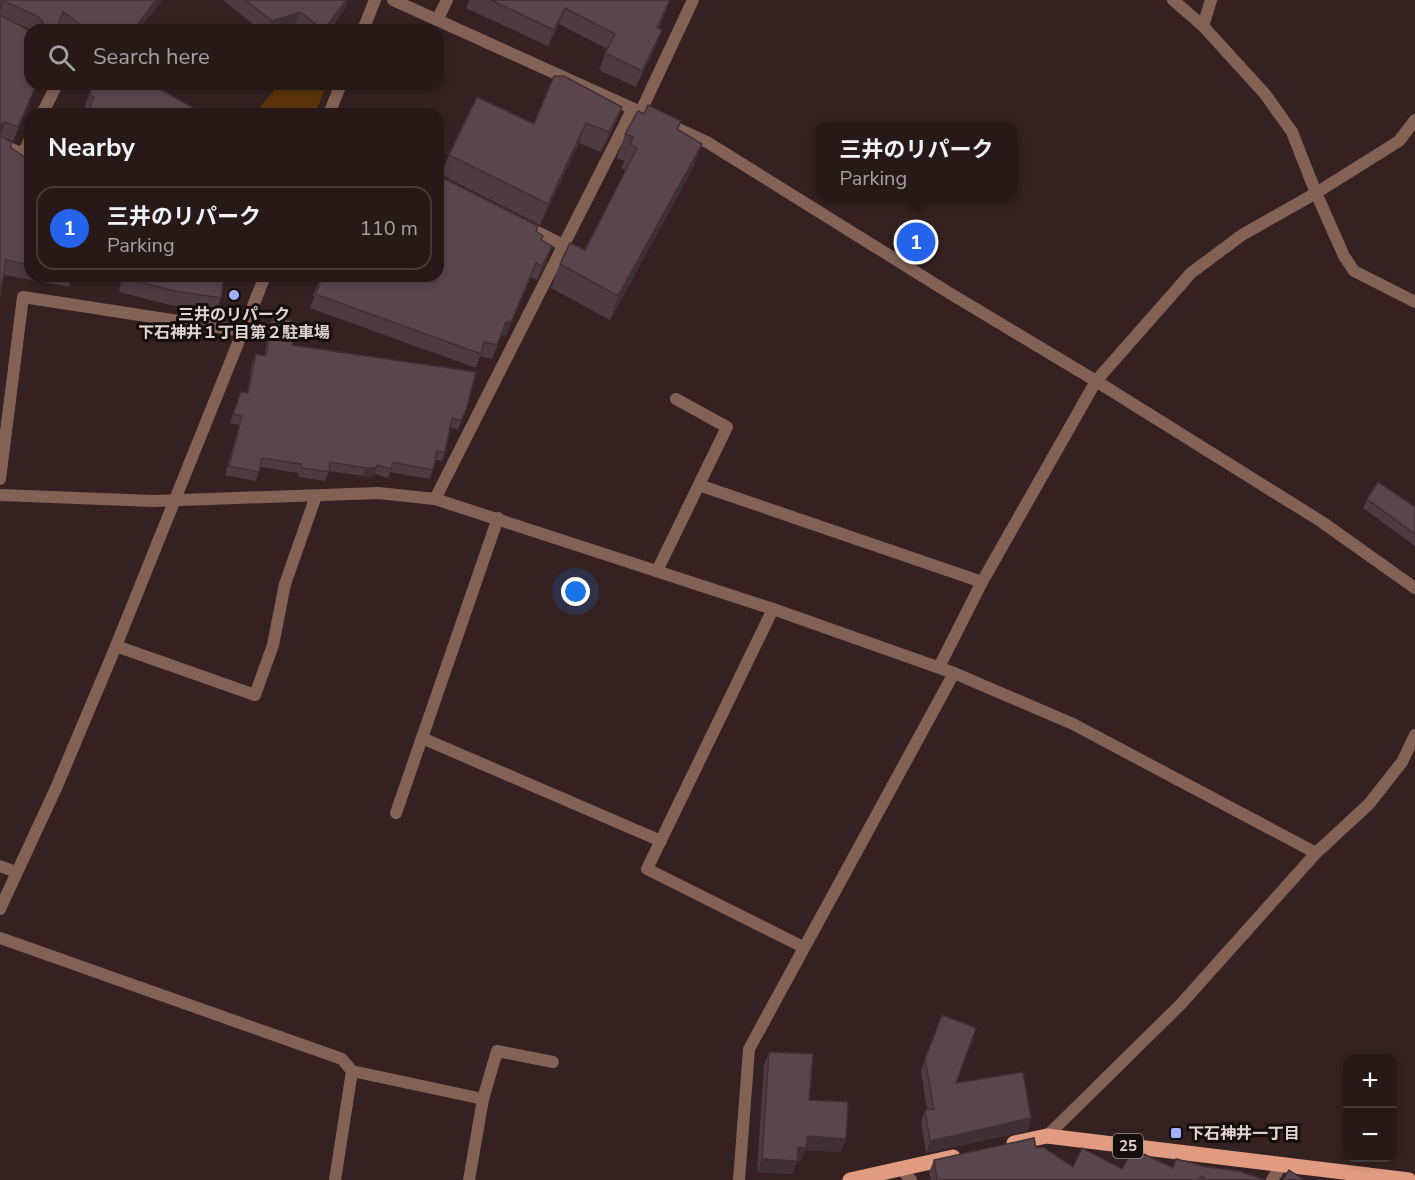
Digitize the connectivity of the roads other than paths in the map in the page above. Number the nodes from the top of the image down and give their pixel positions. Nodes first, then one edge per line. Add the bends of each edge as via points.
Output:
1 (375, 0) edge
2 (393, 0) edge
3 (447, 0) edge
4 (693, 0) edge
5 (1173, 0) edge
6 (1211, 0) edge
7 (437, 20) junction
8 (365, 24) edge
9 (1203, 26) junction
10 (54, 90) edge
11 (339, 90) edge
12 (45, 108) edge
13 (331, 108) edge
14 (636, 112) junction
15 (1415, 120) edge
16 (0, 144) edge
17 (24, 152) edge
18 (1316, 193) junction
19 (511, 219) edge
20 (563, 245) junction
21 (263, 282) edge
22 (1415, 302) edge
23 (243, 331) junction
24 (1096, 381) junction
25 (676, 399) dead end
26 (0, 479) edge
27 (699, 485) junction
28 (0, 495) edge
29 (316, 496) junction
30 (435, 499) junction
31 (176, 501) junction
32 (498, 518) junction
33 (657, 571) junction
34 (982, 582) junction
35 (1415, 588) edge
36 (773, 609) junction
37 (116, 646) junction
38 (939, 667) junction
39 (954, 673) junction
40 (1415, 735) edge
41 (422, 738) junction
42 (396, 813) dead end
43 (661, 841) junction
44 (1316, 853) junction
45 (0, 866) edge
46 (16, 872) junction
47 (0, 909) edge
48 (0, 938) edge
49 (803, 947) junction
50 (553, 1062) dead end
51 (352, 1071) junction
52 (483, 1100) junction
53 (1047, 1136) junction
54 (1002, 1146) edge
55 (968, 1154) edge
56 (1281, 1166) junction
57 (906, 1174) edge
58 (334, 1180) edge
59 (469, 1180) edge
60 (739, 1180) edge
61 (850, 1180) edge
62 (1272, 1180) edge
63 (1409, 1180) edge

1 - 8 street
2 - 7 street
3 - 7 street
4 - 14 street
5 - 9 street
6 - 9 street
7 - 14 street
9 - 18 street via 1265,94 1292,132
10 - 12 street
11 - 13 street
14 - 20 street
14 - 24 street via 707,142
15 - 18 street via 1399,141
16 - 17 street
18 - 22 street via 1354,271
18 - 24 street via 1242,235 1191,273
19 - 20 street
20 - 30 street
21 - 23 street
23 - 26 street via 23,297
23 - 31 street
24 - 34 street
24 - 35 street via 1322,522
25 - 27 street via 727,427
27 - 33 street
27 - 34 street
28 - 31 street
29 - 30 street via 378,493
29 - 31 street
29 - 37 street via 285,584 273,645 255,694
30 - 32 street
31 - 37 street
32 - 33 street
32 - 41 street
33 - 36 street
34 - 38 street
36 - 38 street
36 - 43 street
37 - 46 street
38 - 39 street
39 - 44 street via 1073,724
39 - 49 street
40 - 44 street via 1402,762 1369,804
41 - 42 street
41 - 43 street
43 - 49 street via 647,870
44 - 53 street via 1181,1004
45 - 46 street
46 - 47 street
48 - 51 street via 342,1059
49 - 60 street via 749,1049
50 - 52 street via 497,1051
51 - 52 street
51 - 58 street
52 - 59 street
53 - 54 main road, 25
53 - 56 main road, 25
55 - 57 main road
56 - 62 street
56 - 63 main road, 25
57 - 61 main road

